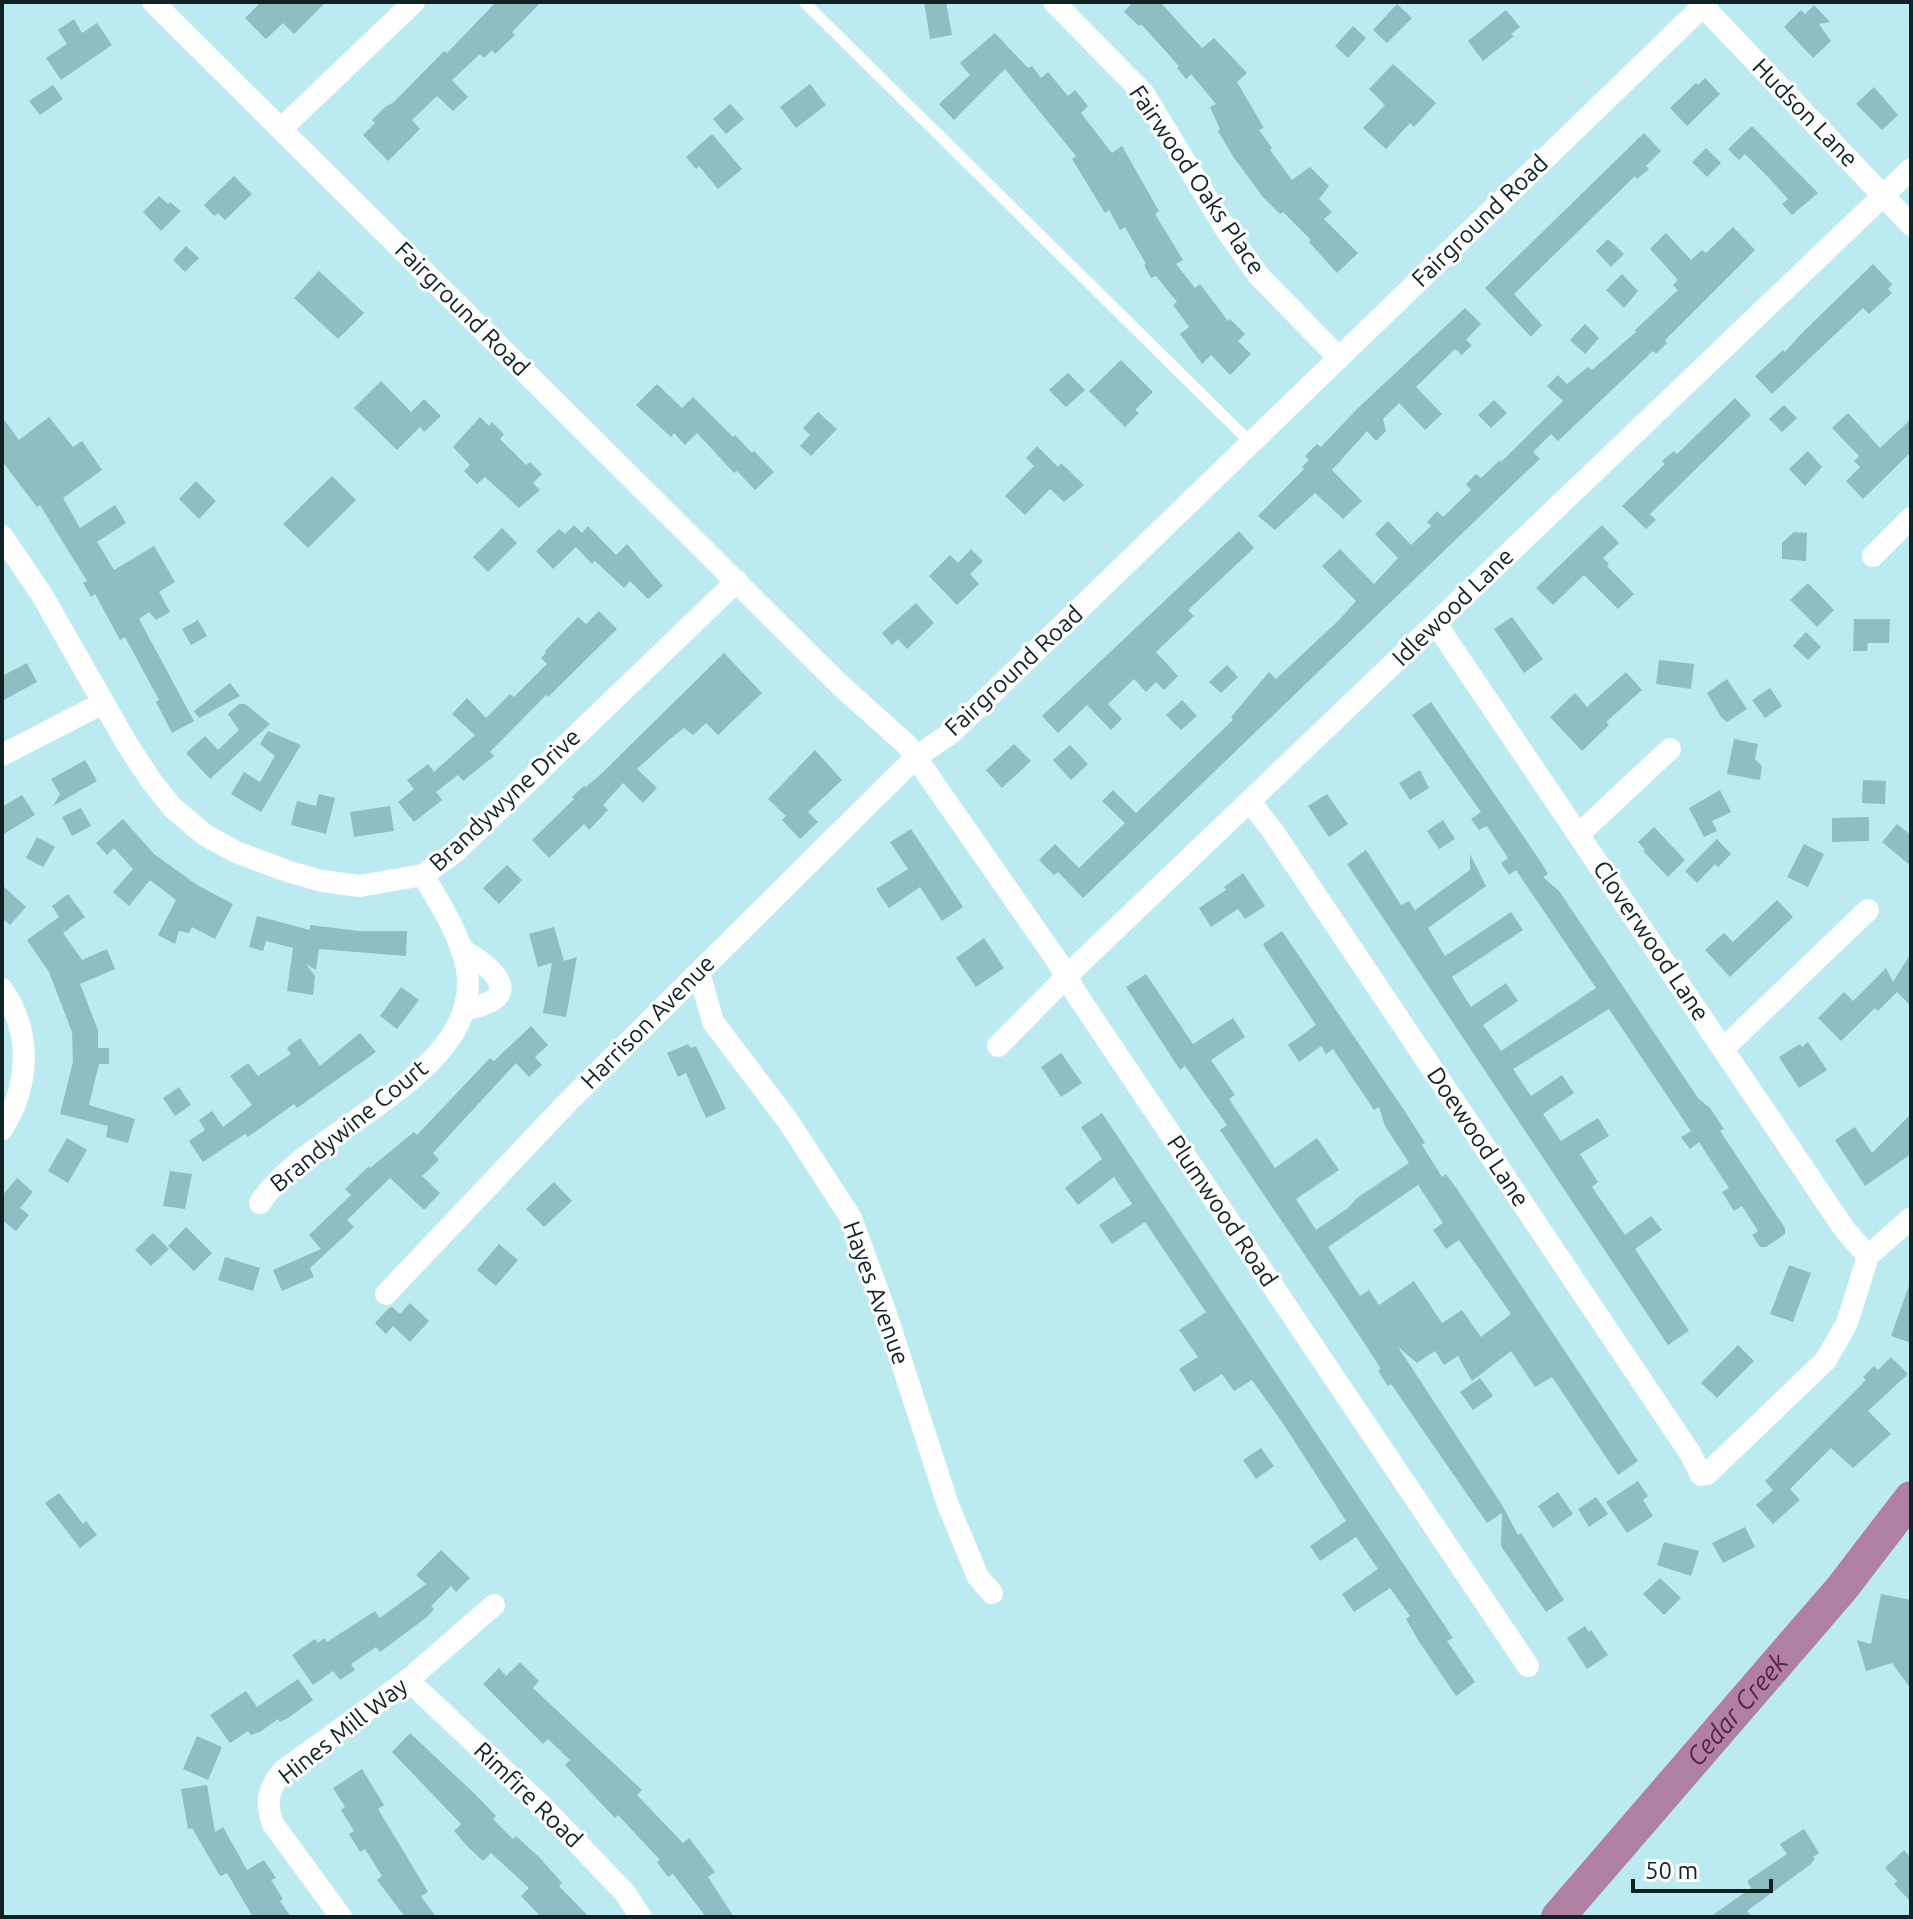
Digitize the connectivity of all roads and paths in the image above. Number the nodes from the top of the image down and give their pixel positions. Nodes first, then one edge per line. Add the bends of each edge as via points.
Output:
1 (153, 2) edge
2 (414, 2) edge
3 (804, 2) edge
4 (1054, 2) edge
5 (1703, 4) edge
6 (281, 129) junction
7 (1911, 169) edge
8 (1884, 196) junction
9 (1911, 225) edge
10 (1339, 358) junction
11 (1251, 443) junction
12 (1911, 518) edge
13 (2, 536) edge
14 (1873, 556) dead end
15 (737, 581) junction
16 (1436, 624) junction
17 (103, 703) junction
18 (1670, 749) dead end
19 (2, 755) edge
20 (916, 757) junction
21 (1250, 802) junction
22 (1579, 834) junction
23 (423, 875) junction
24 (1868, 910) dead end
25 (461, 949) junction
26 (699, 972) junction
27 (1067, 977) junction
28 (2, 989) edge
29 (465, 1009) junction
30 (998, 1046) dead end
31 (1723, 1049) junction
32 (2, 1129) edge
33 (260, 1203) dead end
34 (1911, 1218) edge
35 (1868, 1256) junction
36 (386, 1294) dead end
37 (992, 1593) dead end
38 (494, 1605) dead end
39 (1528, 1666) dead end
40 (408, 1680) junction
41 (341, 1917) edge
42 (641, 1917) edge

1 - 6 street, Fairground Road
2 - 6 street
3 - 11 lane
4 - 10 street, Fairwood Oaks Place via 1144,94 1259,276
5 - 8 street, Hudson Lane
5 - 10 street, Fairground Road
6 - 15 street, Fairground Road
7 - 8 street, Idlewood Lane
8 - 9 street, Hudson Lane
8 - 16 street, Idlewood Lane
10 - 11 street, Fairground Road
11 - 20 street, Fairground Road via 951,733
12 - 14 street
13 - 17 street, Brandywyne Drive
15 - 20 street, Fairground Road
15 - 23 street, Brandywyne Drive via 455,852
16 - 21 street, Idlewood Lane
16 - 22 street, Cloverwood Lane
17 - 19 street
17 - 23 street, Brandywyne Drive via 172,807 236,852 322,881 360,886
18 - 22 street
20 - 26 street, Harrison Avenue
20 - 27 street, Plumwood Road
21 - 27 street, Idlewood Lane
21 - 35 street, Doewood Lane via 1701,1475 1826,1360 1847,1323
22 - 31 street, Cloverwood Lane
23 - 25 street, Brandywine Court
24 - 31 street
25 - 29 street, Brandywine Court via 468,984
25 - 29 street, Brandywine Court via 494,972 501,987 489,1005
26 - 36 street, Harrison Avenue
26 - 37 street, Hayes Avenue via 713,1022 788,1121 851,1218 948,1505 978,1577
27 - 30 street, Idlewood Lane
27 - 39 street, Plumwood Road
28 - 32 street via 18,1017 24,1052 20,1090
29 - 33 street, Brandywine Court via 453,1033 417,1074 298,1162
31 - 35 street, Cloverwood Lane
34 - 35 street
38 - 40 street, Hines Mill Way
40 - 41 street, Hines Mill Way via 283,1771 269,1795 273,1824
40 - 42 street, Rimfire Road via 544,1808 625,1893

